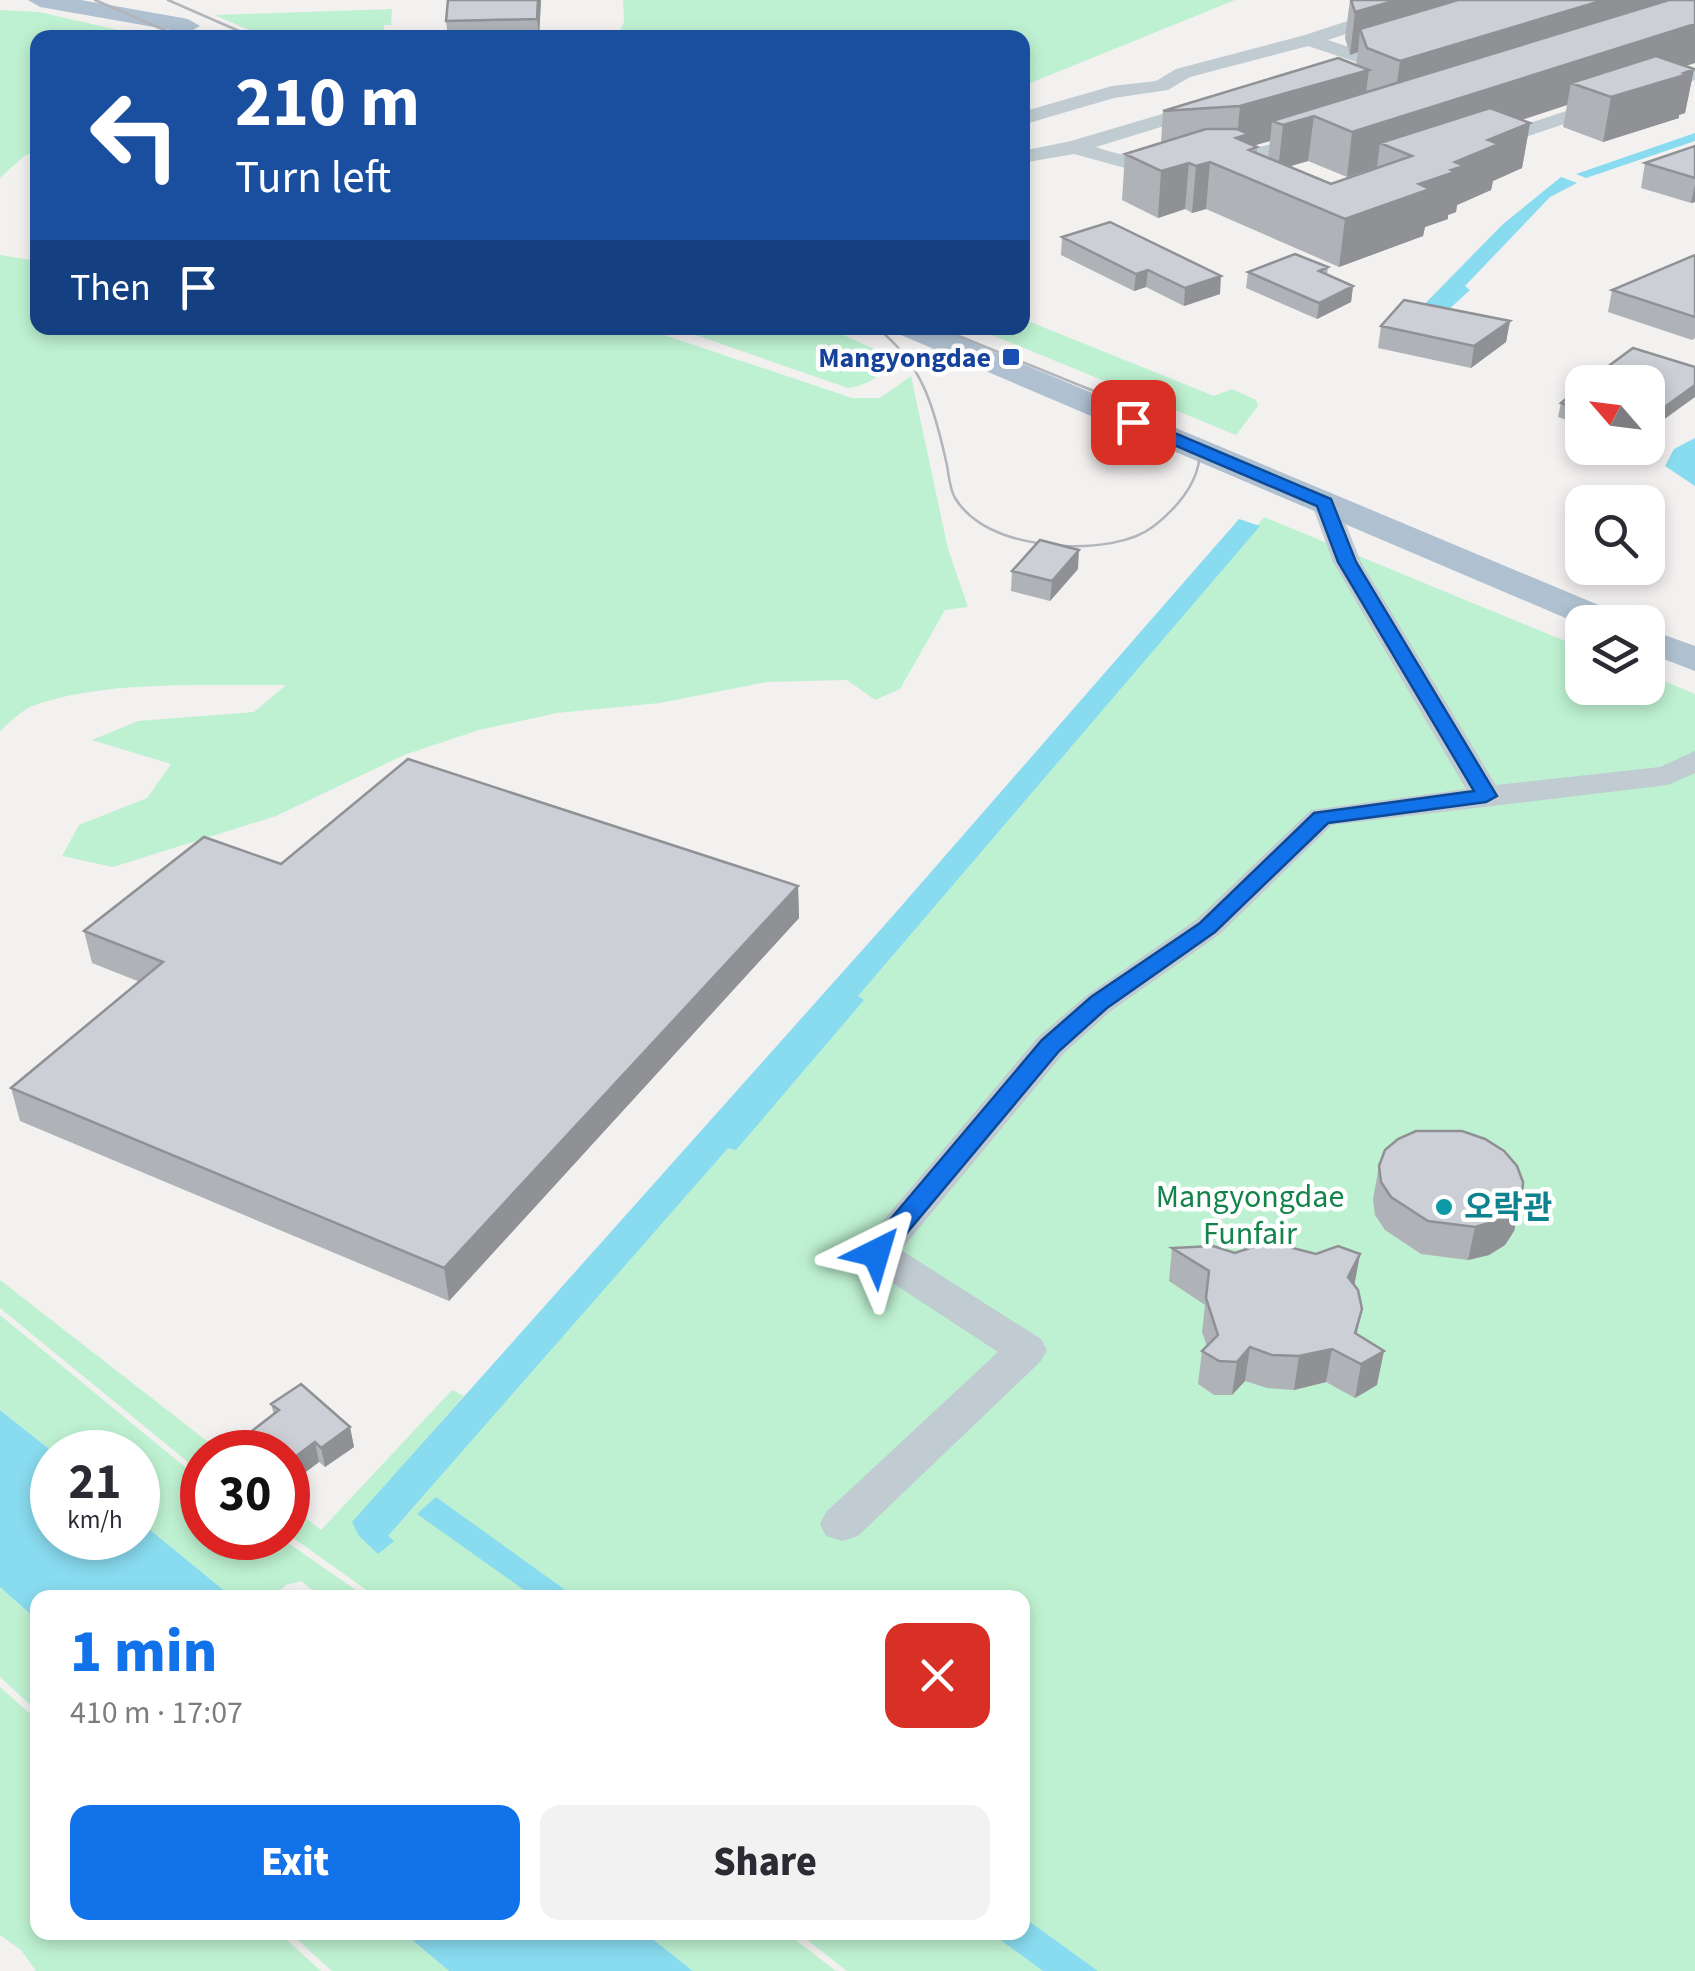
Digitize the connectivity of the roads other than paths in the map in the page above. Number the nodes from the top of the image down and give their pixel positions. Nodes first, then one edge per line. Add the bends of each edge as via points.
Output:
1 (40, 0) edge
2 (117, 0) edge
3 (148, 0) edge
4 (1419, 6) dead end
5 (188, 26) junction
6 (197, 30) edge
7 (1309, 40) junction
8 (1334, 69) edge
9 (1695, 74) edge
10 (1171, 81) junction
11 (1030, 117) edge
12 (1484, 121) edge
13 (1341, 132) edge
14 (1030, 134) edge
15 (1516, 134) junction
16 (1066, 149) junction
17 (1461, 152) edge
18 (1030, 156) edge
19 (1236, 164) junction
20 (1270, 178) edge
21 (929, 335) edge
22 (1324, 502) junction
23 (1567, 605) edge
24 (1665, 647) edge
25 (1695, 660) edge
26 (1695, 760) edge
27 (1486, 796) junction
28 (842, 1524) dead end

1 - 5 main road
2 - 5 main road
3 - 5 main road
4 - 7 street
5 - 6 main road
7 - 8 street via 1375,57
7 - 10 street via 1244,54
9 - 15 street
10 - 11 street
10 - 16 street via 1220,104
12 - 15 street
13 - 19 street
14 - 16 street
15 - 17 street
16 - 18 street
16 - 19 street via 1184,169
19 - 20 street
21 - 22 main road
22 - 23 main road
22 - 27 street via 1347,562
24 - 25 main road
26 - 27 street via 1668,776
27 - 28 street via 1322,818 1208,928 1099,1002 1050,1045 876,1253 1026,1350

